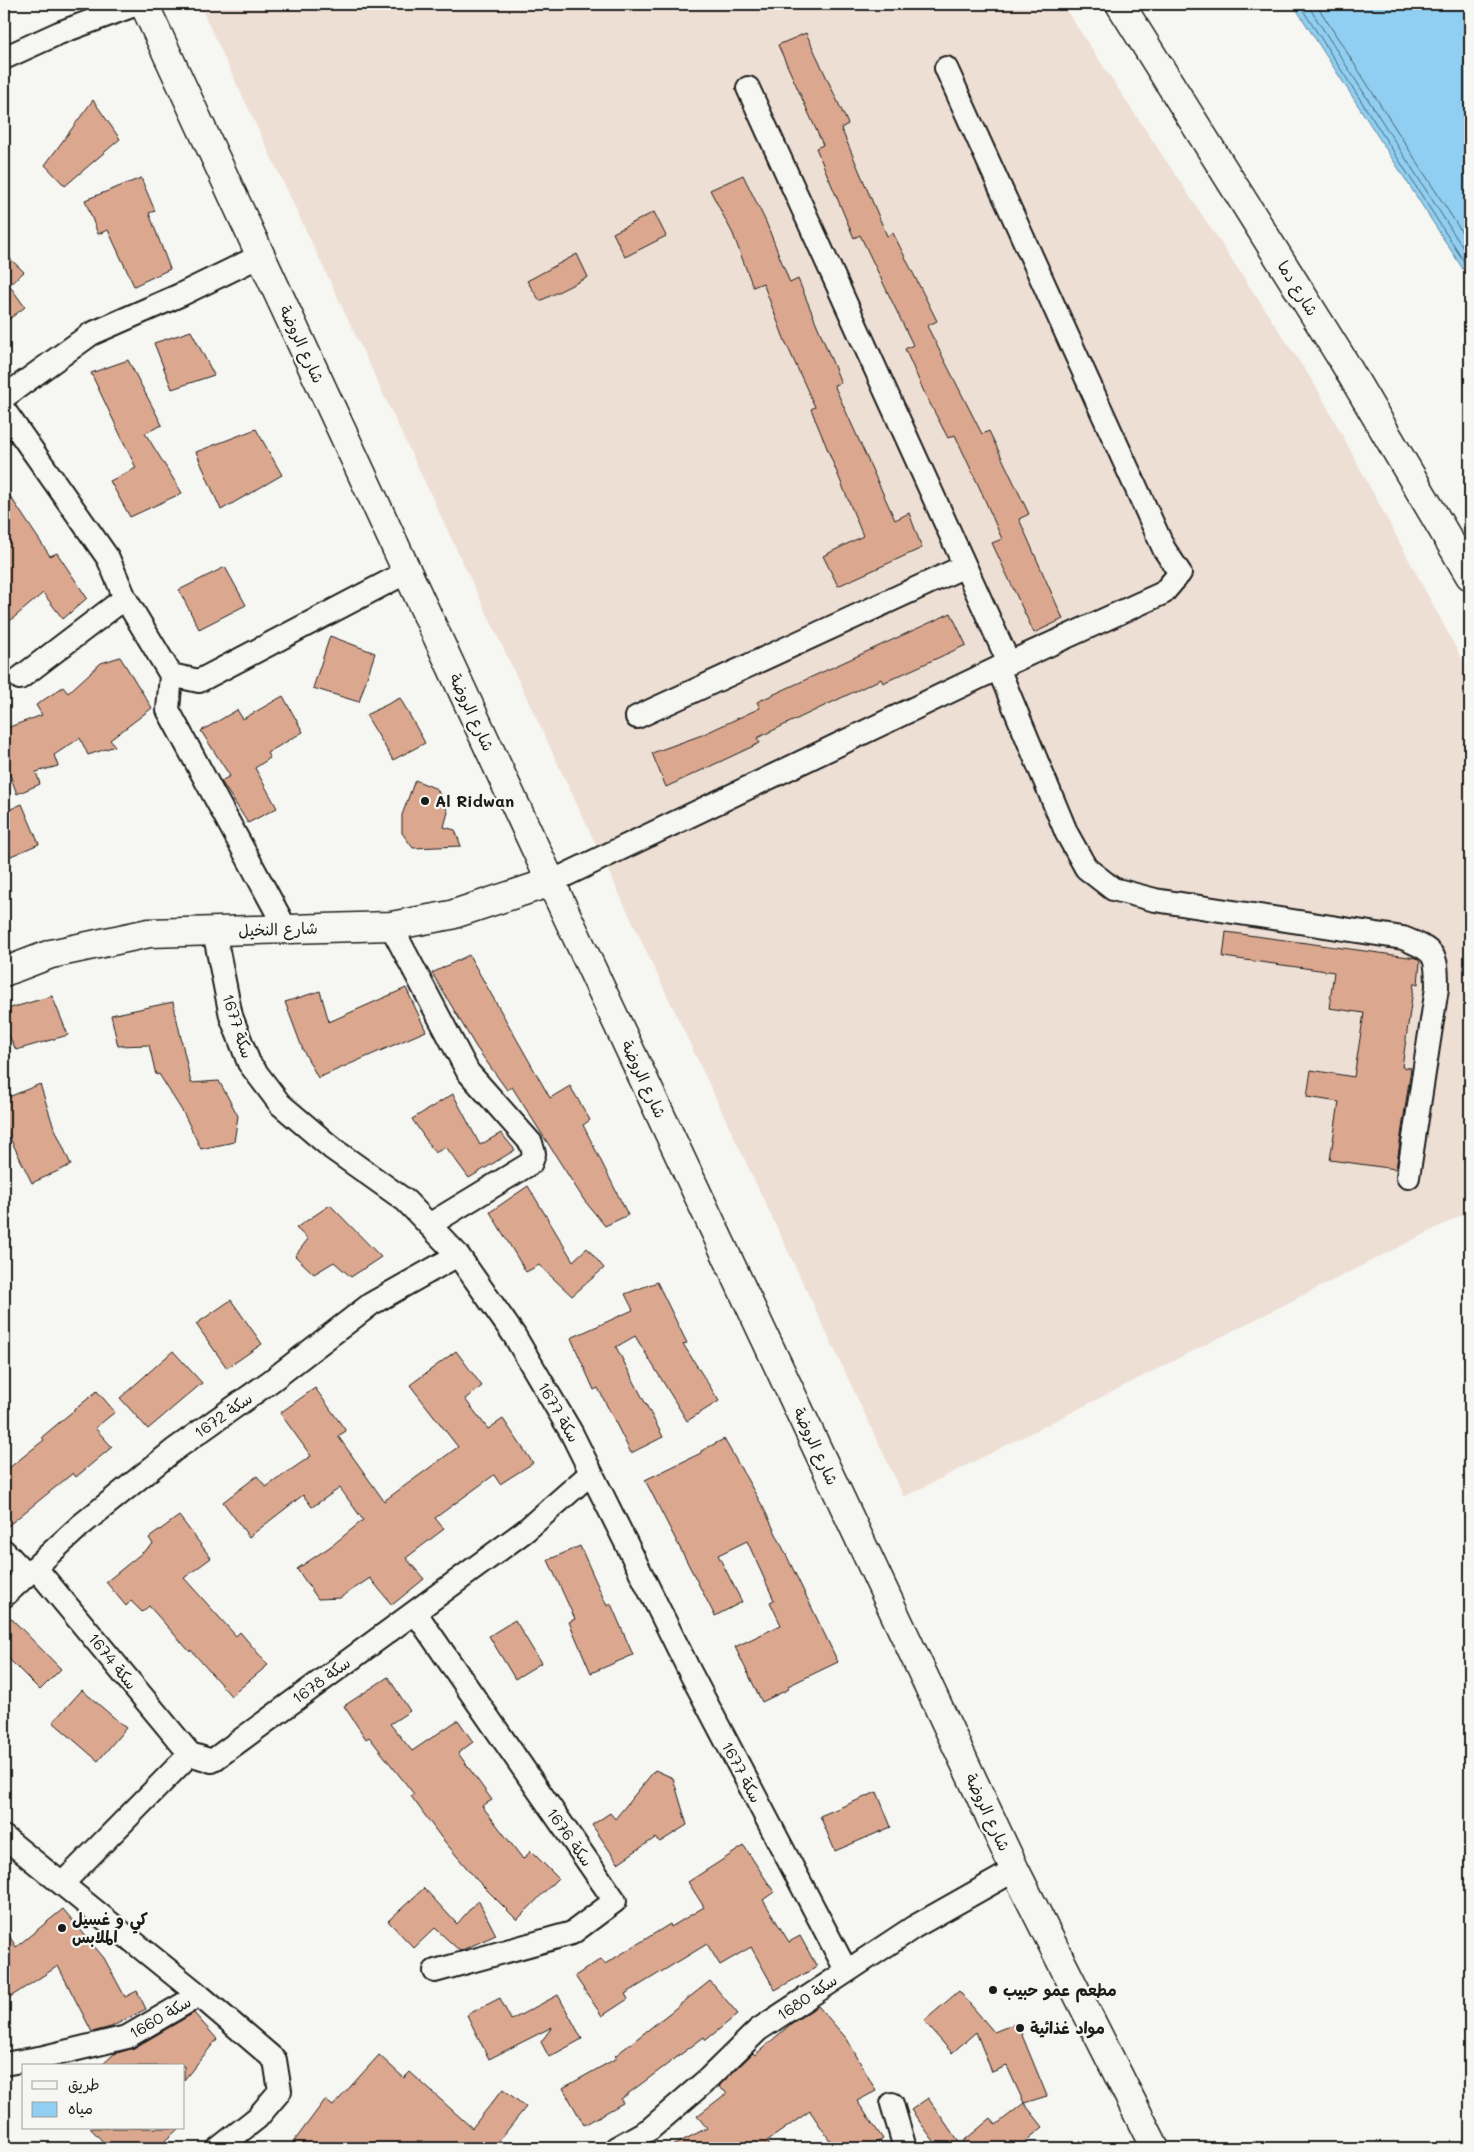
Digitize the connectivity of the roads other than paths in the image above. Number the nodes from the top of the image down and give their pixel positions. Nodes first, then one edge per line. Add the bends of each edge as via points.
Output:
1 (137, 4) edge
2 (144, 4) edge
3 (1120, 4) edge
4 (4, 58) edge
5 (946, 68) dead end
6 (748, 88) dead end
7 (260, 256) junction
8 (4, 397) edge
9 (4, 410) edge
10 (965, 566) junction
11 (408, 572) junction
12 (1470, 576) edge
13 (125, 598) junction
14 (1004, 665) junction
15 (171, 675) junction
16 (20, 678) dead end
17 (636, 717) dead end
18 (551, 882) junction
19 (392, 926) junction
20 (286, 929) junction
21 (214, 931) junction
22 (4, 972) edge
23 (1408, 1177) dead end
24 (428, 1225) junction
25 (458, 1255) junction
26 (591, 1473) junction
27 (4, 1552) edge
28 (31, 1571) junction
29 (4, 1596) edge
30 (415, 1612) junction
31 (190, 1754) junction
32 (4, 1837) edge
33 (1014, 1870) junction
34 (62, 1884) junction
35 (842, 1961) junction
36 (436, 1970) dead end
37 (199, 1995) junction
38 (4, 2064) edge
39 (892, 2104) dead end
40 (231, 2144) edge
41 (616, 2148) edge
42 (906, 2148) edge
43 (1155, 2148) edge

1 - 4 street
2 - 7 main road, شارع الروضة
3 - 12 main road, شارع دما via 1344,362
5 - 14 street via 1164,548 1180,573 1163,592
6 - 10 street
7 - 8 street via 91,334
7 - 11 main road, شارع الروضة
9 - 13 street via 108,558
10 - 14 street
10 - 17 street
11 - 15 street via 198,681
11 - 18 main road, شارع الروضة
13 - 15 street
13 - 16 street
14 - 18 street
14 - 23 street via 1067,834 1086,868 1113,889 1154,900 1403,938 1429,949 1437,964 1437,988
15 - 20 street via 168,710
18 - 19 main road, شارع النخيل via 452,915
18 - 33 main road, شارع الروضة
19 - 20 main road, شارع النخيل
19 - 24 street via 468,1072 531,1143 534,1154 531,1163
20 - 21 main road, شارع النخيل
21 - 22 main road, شارع النخيل via 149,933 51,954
21 - 24 street, سكة 1677 via 231,1016 249,1063 280,1104 333,1149 406,1201
24 - 25 street, سكة 1677
25 - 26 street, سكة 1677 via 514,1335 571,1432
25 - 28 street, سكة 1672 via 371,1304 174,1450 81,1525
26 - 30 street, سكة 1678 via 526,1531
26 - 35 street, سكة 1677 via 690,1672
27 - 28 street, سكة 1674
28 - 29 street, سكة 1672
28 - 31 street, سكة 1674
30 - 31 street, سكة 1678 via 212,1761
30 - 36 street, سكة 1676 via 614,1901 572,1933
31 - 34 street
32 - 34 street
33 - 35 street, سكة 1680 via 914,1927
33 - 43 main road, شارع الروضة
34 - 37 street
35 - 41 street, سكة 1680 via 758,2030 650,2129
37 - 38 street, سكة 1660 via 127,2037
37 - 40 street via 274,2060 280,2091
39 - 42 street

